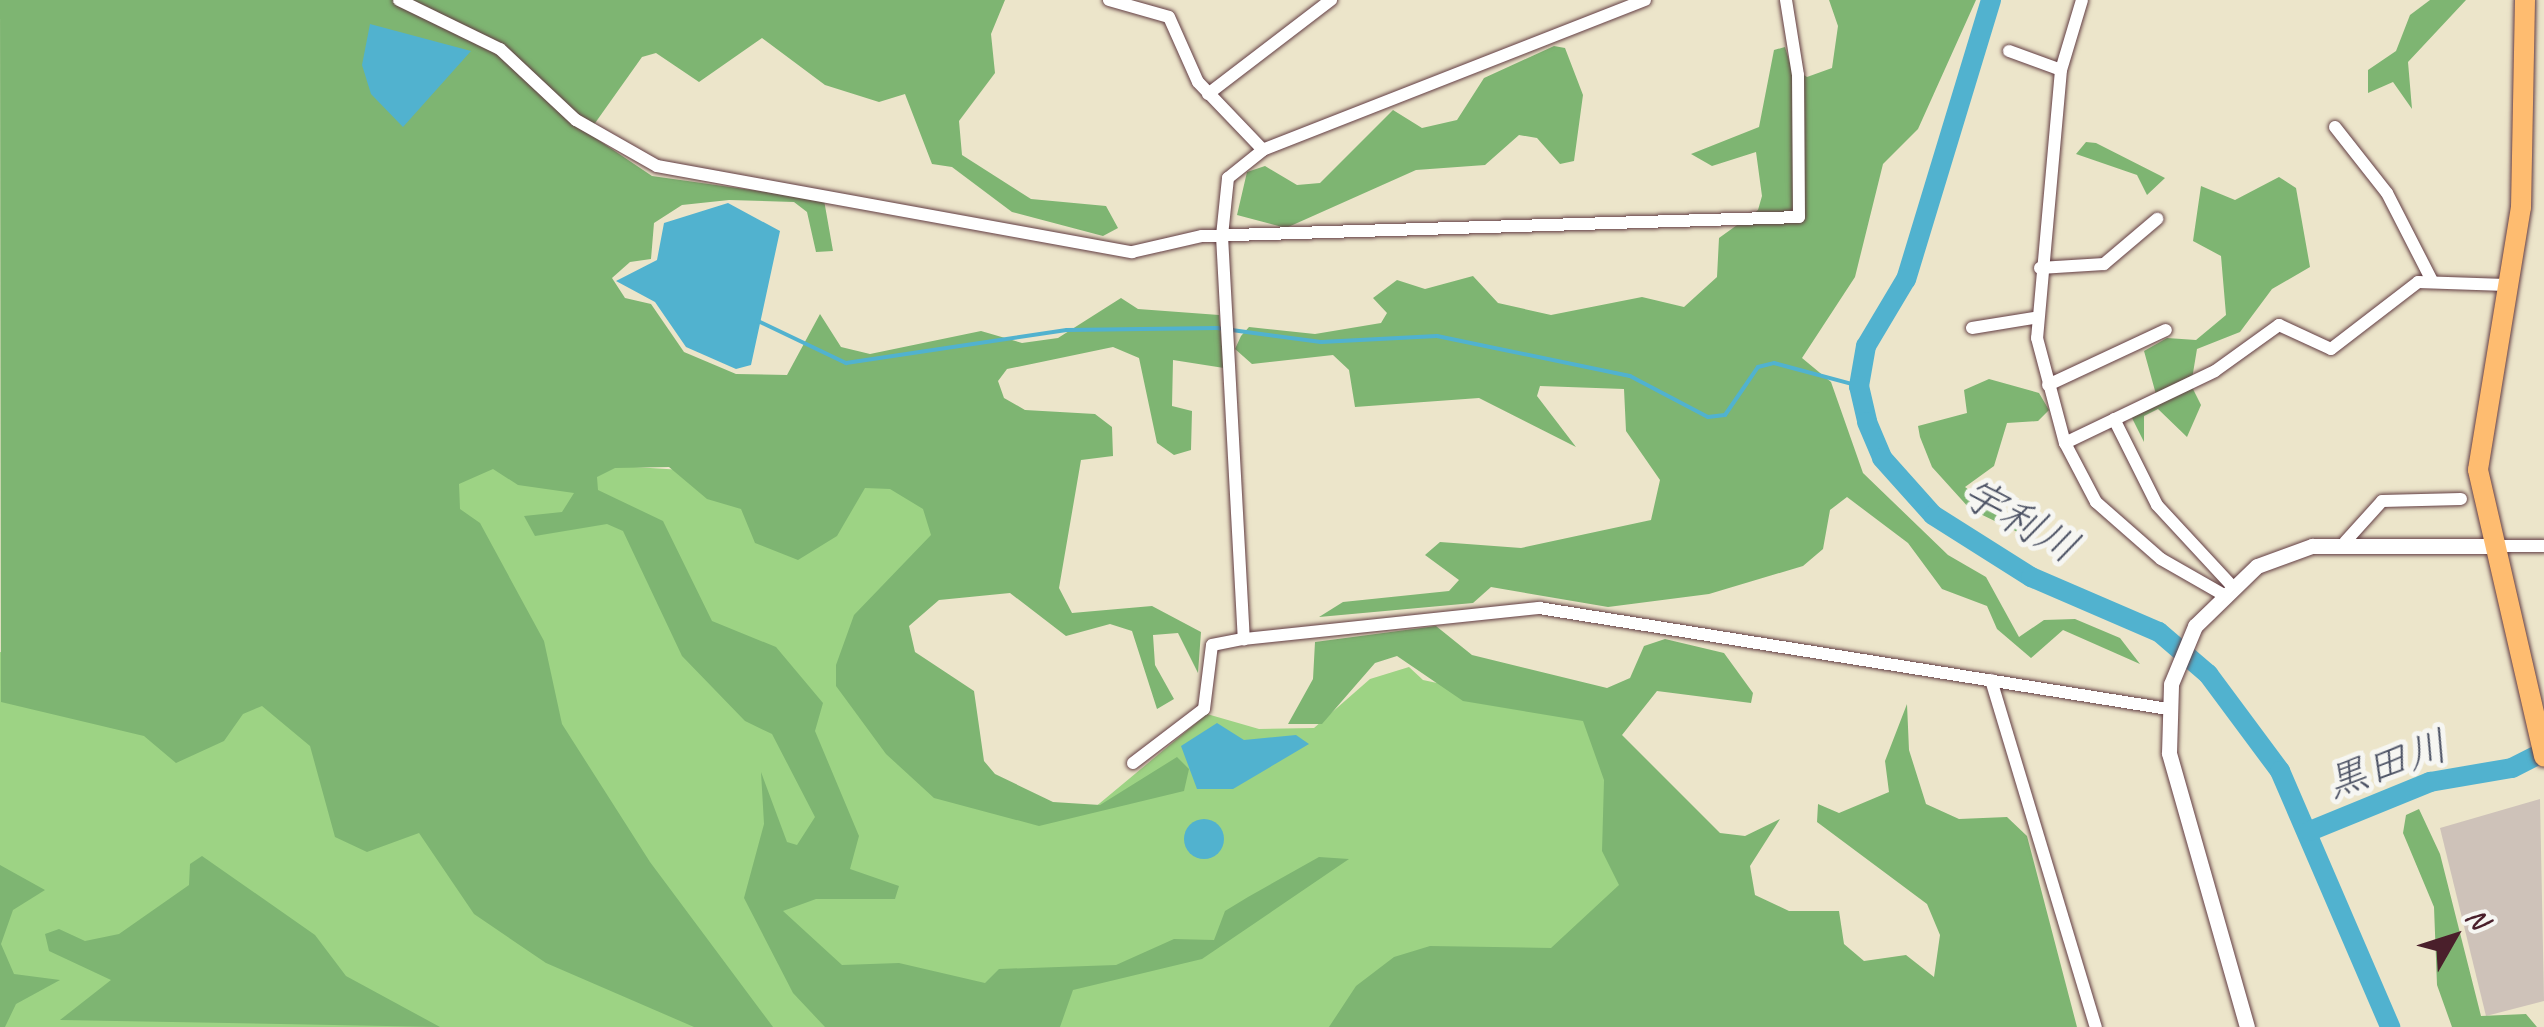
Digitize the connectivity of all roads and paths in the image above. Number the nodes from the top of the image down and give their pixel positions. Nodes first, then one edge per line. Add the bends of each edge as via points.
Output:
1 (400, 0) edge
2 (1108, 0) edge
3 (1331, 0) edge
4 (1646, 0) edge
5 (1786, 0) edge
6 (2082, 0) edge
7 (2525, 0) edge
8 (2010, 51) dead end
9 (2061, 70) junction
10 (1208, 94) junction
11 (2335, 127) dead end
12 (1263, 150) junction
13 (2157, 219) dead end
14 (1222, 236) junction
15 (2040, 268) junction
16 (2432, 279) junction
17 (2506, 285) junction
18 (2034, 318) junction
19 (1972, 328) dead end
20 (2166, 330) dead end
21 (2048, 385) junction
22 (2114, 418) junction
23 (2065, 443) junction
24 (2460, 499) dead end
25 (2345, 542) junction
26 (2489, 546) junction
27 (2544, 546) edge
28 (2226, 590) junction
29 (1244, 639) junction
30 (1991, 680) junction
31 (2168, 709) junction
32 (2542, 750) edge
33 (1133, 763) dead end
34 (2096, 1027) edge
35 (2247, 1027) edge

1 - 14 street via 500,49 576,120 657,166 1132,252
2 - 10 street via 1169,17
3 - 10 street
4 - 12 street
5 - 14 street via 1799,103 1799,217
6 - 9 street
7 - 17 highway via 2526,153
8 - 9 street
9 - 15 street
10 - 12 street
11 - 16 street via 2387,193
12 - 14 street via 1228,178
13 - 15 street via 2104,264
14 - 29 street
15 - 18 street
16 - 17 street
16 - 22 street via 2392,294 2342,346 2320,347 2280,325 2215,371
17 - 26 highway via 2477,432
18 - 19 street
18 - 21 street
20 - 21 street
21 - 23 street
22 - 23 street
22 - 28 street via 2157,505
23 - 28 street via 2105,513
24 - 25 street via 2382,501
25 - 26 street
25 - 28 street via 2282,554
26 - 27 street
26 - 32 highway
28 - 31 street via 2195,626
29 - 30 street via 1539,608
29 - 33 street via 1212,646 1204,710
30 - 31 street
30 - 34 street
31 - 35 street via 2181,801

